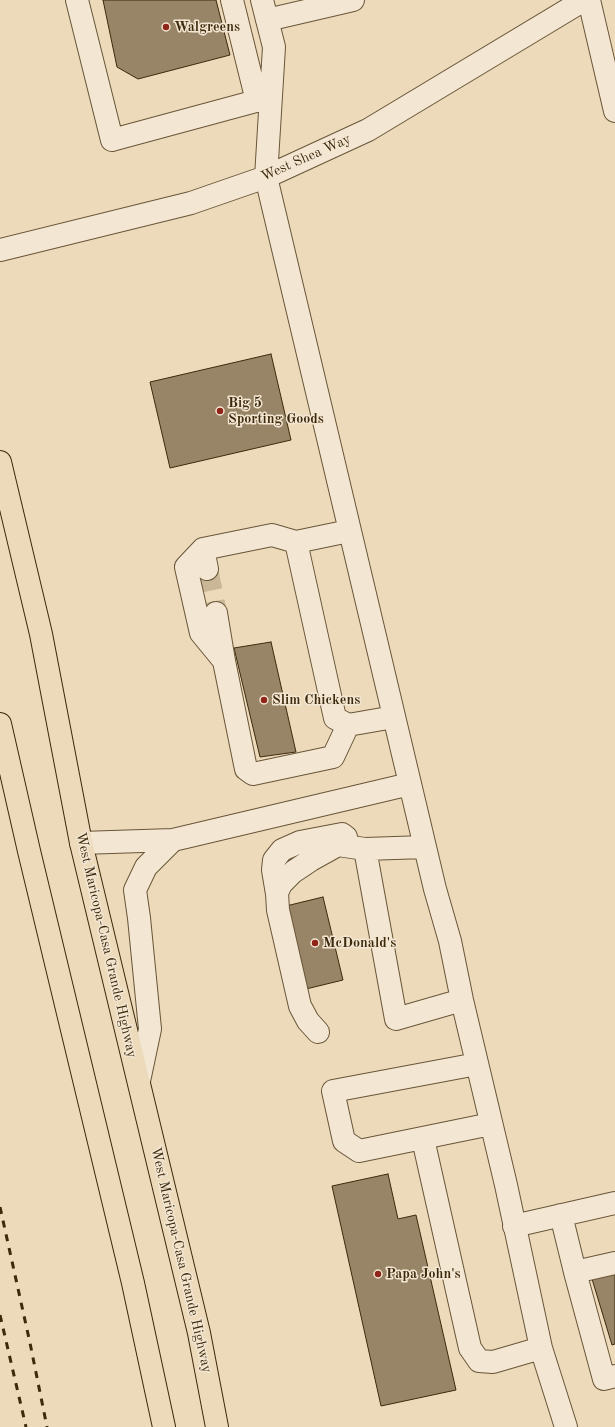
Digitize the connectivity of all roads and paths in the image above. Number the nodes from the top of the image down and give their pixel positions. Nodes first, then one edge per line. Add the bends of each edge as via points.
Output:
1 (77, 0) edge
2 (232, 0) edge
3 (353, 0) edge
4 (584, 0) edge
5 (589, 0) edge
6 (265, 10) edge
7 (264, 99) junction
8 (615, 111) edge
9 (266, 177) junction
10 (0, 250) edge
11 (0, 462) edge
12 (349, 531) junction
13 (296, 542) junction
14 (216, 613) tunnel mouth
15 (224, 661) junction
16 (394, 717) junction
17 (0, 724) edge
18 (348, 725) junction
19 (410, 784) junction
20 (173, 840) junction
21 (81, 843) junction
22 (425, 847) junction
23 (365, 849) junction
24 (462, 1000) junction
25 (318, 1032) dead end
26 (477, 1064) junction
27 (139, 1081) junction
28 (491, 1124) junction
29 (423, 1139) junction
30 (615, 1203) edge
31 (561, 1215) junction
32 (514, 1226) junction
33 (615, 1263) edge
34 (575, 1272) junction
35 (541, 1348) junction
36 (615, 1376) edge
37 (164, 1427) edge
38 (217, 1427) edge
39 (566, 1427) edge

1 - 7 street via 112,140
2 - 7 street
3 - 6 street
4 - 9 street, West Shea Way via 368,130
5 - 8 street
6 - 7 street via 274,47
7 - 9 street
9 - 10 street, West Shea Way via 191,203
9 - 12 street
11 - 21 main road, West Maricopa-Casa Grande Highway via 41,634
12 - 13 street
12 - 16 street
13 - 15 street via 272,535 186,567 201,633
13 - 18 street via 335,718
14 - 15 street
15 - 18 street via 246,769 253,774 334,757
16 - 18 street
16 - 19 street
17 - 37 main road via 133,1283
19 - 20 street
19 - 22 street
20 - 21 street
20 - 27 street via 146,867 135,890 150,1029
21 - 27 main road, West Maricopa-Casa Grande Highway
22 - 23 street
22 - 24 street via 450,940
23 - 24 street via 396,1019
23 - 25 street via 338,845 293,872 281,884 277,894 278,910 300,1006
24 - 26 street
26 - 28 street
26 - 29 street via 333,1091 344,1141 359,1152
27 - 38 main road, West Maricopa-Casa Grande Highway via 199,1332
28 - 29 street
28 - 32 street
29 - 35 street via 470,1348 479,1361 493,1362
30 - 31 street
31 - 32 street
31 - 34 street
32 - 35 street
33 - 34 street
34 - 36 street via 604,1379
35 - 39 street

